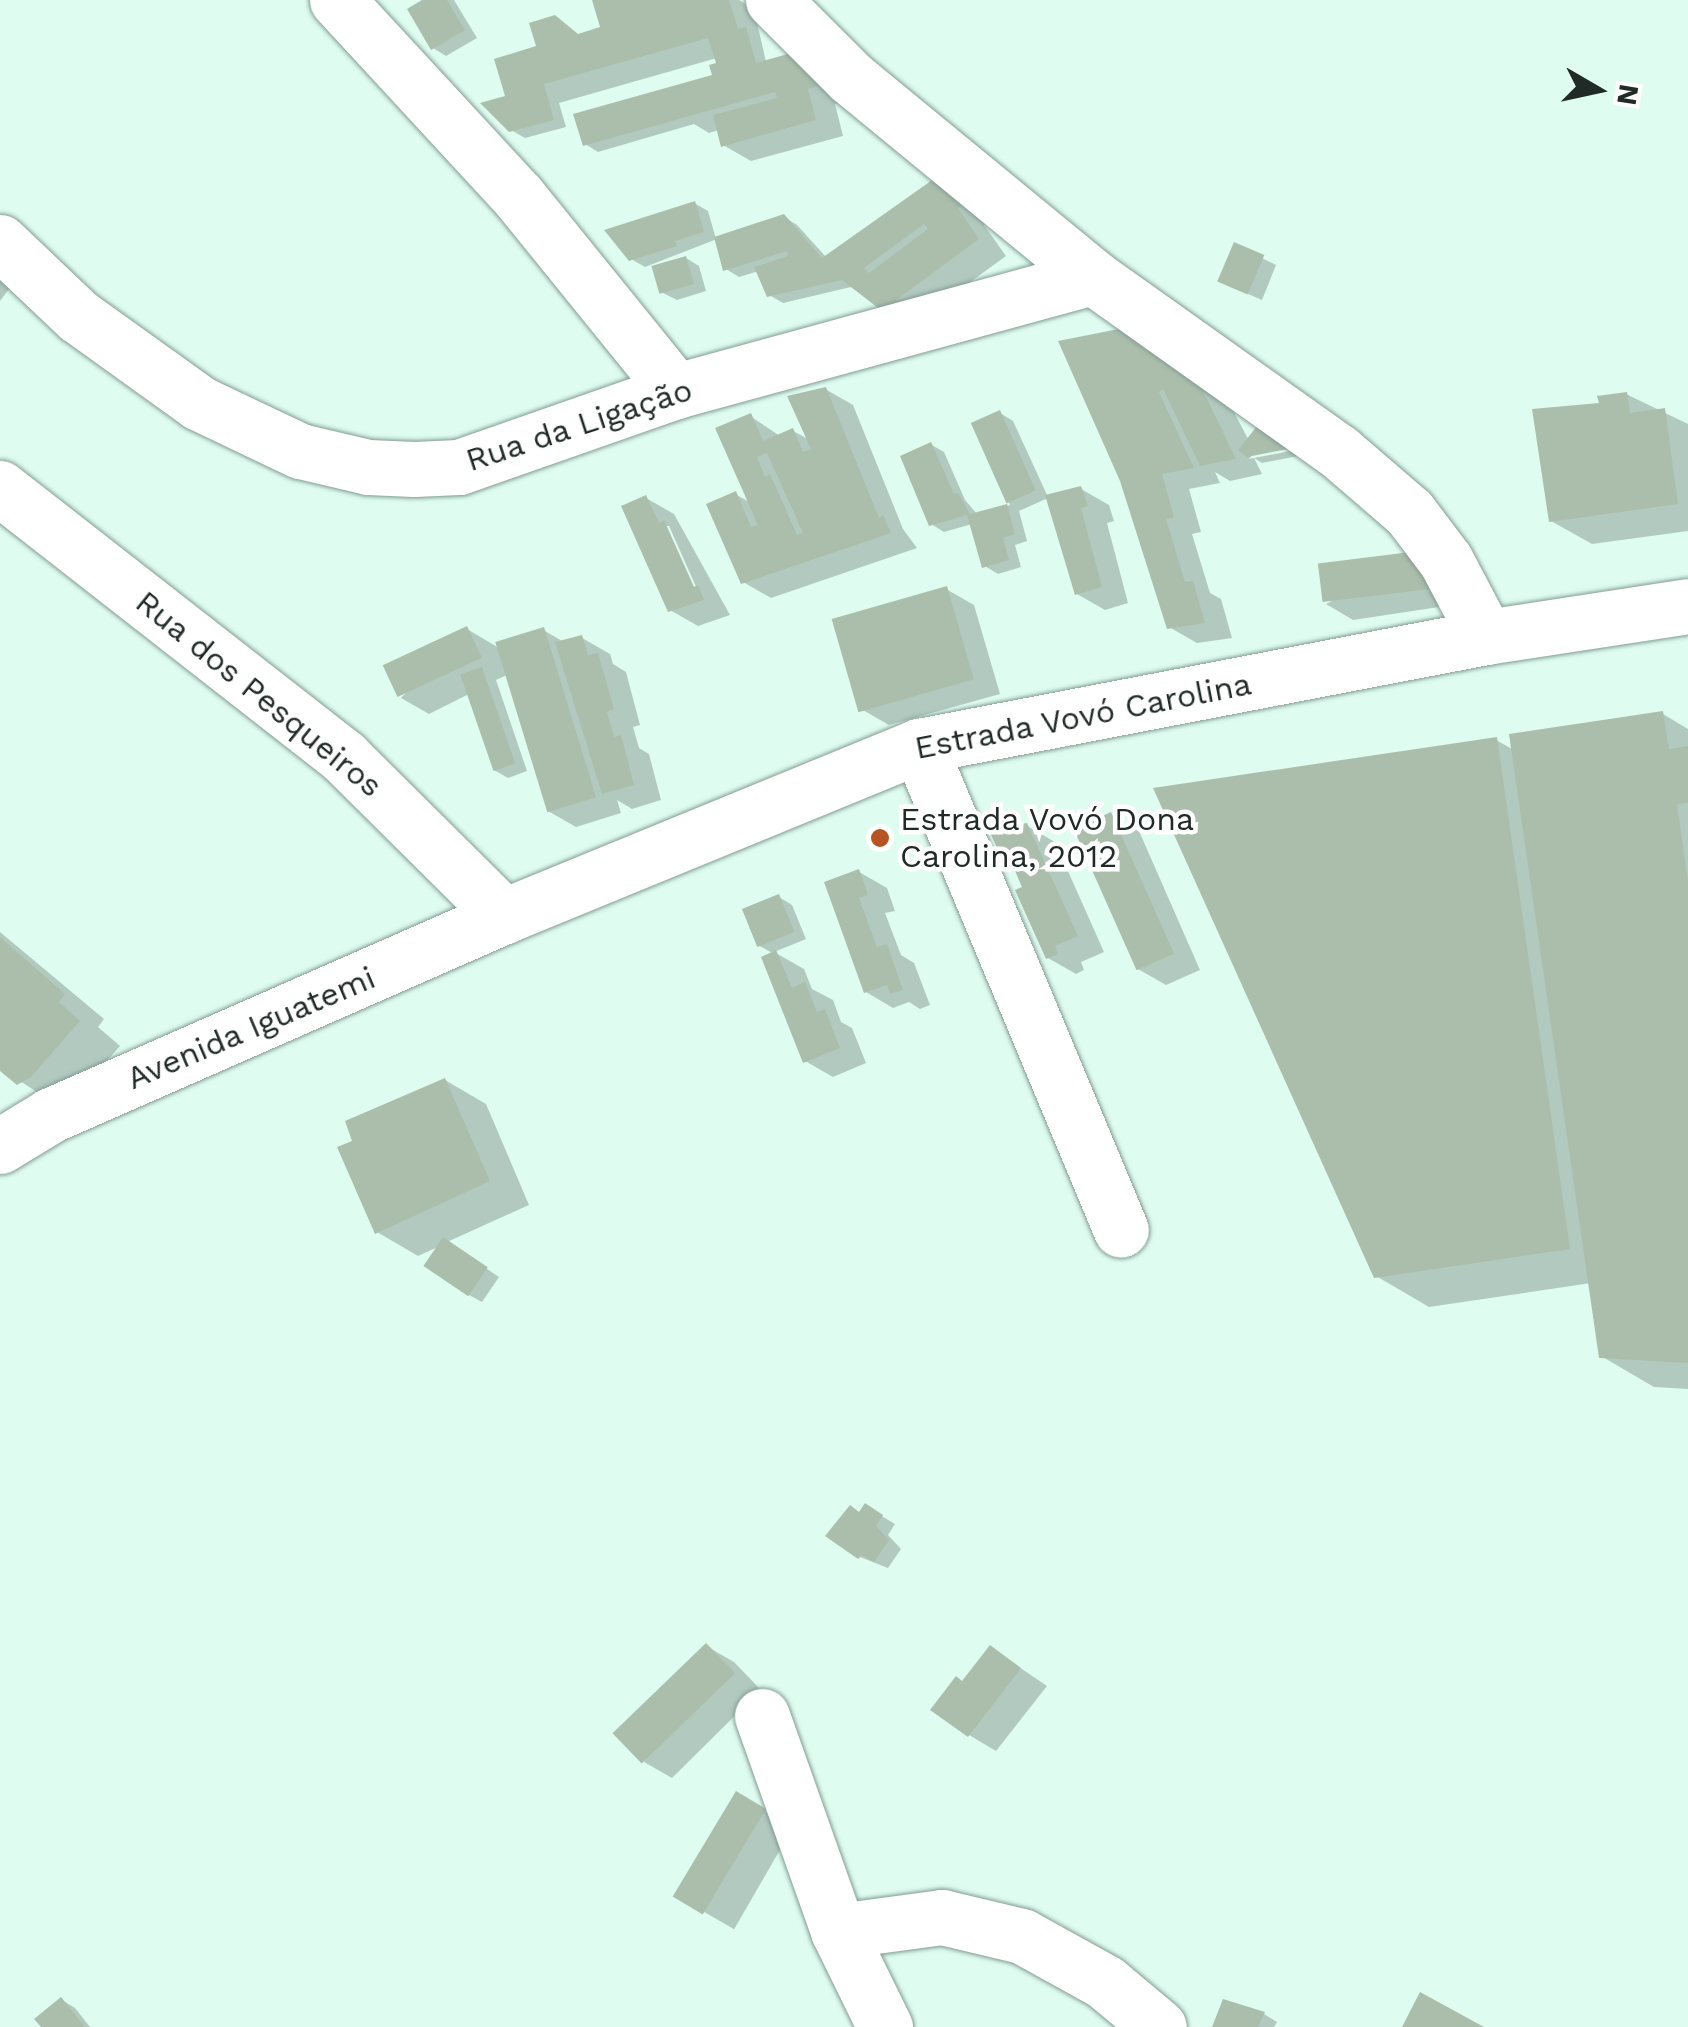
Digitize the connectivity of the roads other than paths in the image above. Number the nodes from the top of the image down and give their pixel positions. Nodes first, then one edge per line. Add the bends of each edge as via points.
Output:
1 (337, 0) edge
2 (773, 0) edge
3 (0, 242) edge
4 (1093, 277) junction
5 (676, 392) junction
6 (0, 488) edge
7 (1688, 606) edge
8 (1486, 637) junction
9 (919, 746) junction
10 (504, 916) junction
11 (0, 1146) edge
12 (1122, 1230) dead end
13 (762, 1716) dead end
14 (838, 1931) junction
15 (884, 2027) edge
16 (1159, 2027) edge

1 - 5 street via 518,196
2 - 4 street via 852,78
3 - 5 street, Rua da Ligação via 78,316 198,403 300,451 368,467 459,468
4 - 5 street, Rua da Ligação
4 - 8 street via 1338,452 1409,512 1446,561
6 - 10 street, Rua dos Pesqueiros via 344,757
7 - 8 street, Estrada Vovó Carolina
8 - 9 street, Estrada Vovó Carolina
9 - 10 street, Estrada Vovó Carolina
9 - 12 street
10 - 11 street, Avenida Iguatemi via 51,1115
13 - 14 street
14 - 15 street
14 - 16 street via 942,1916 1022,1936 1105,1982

